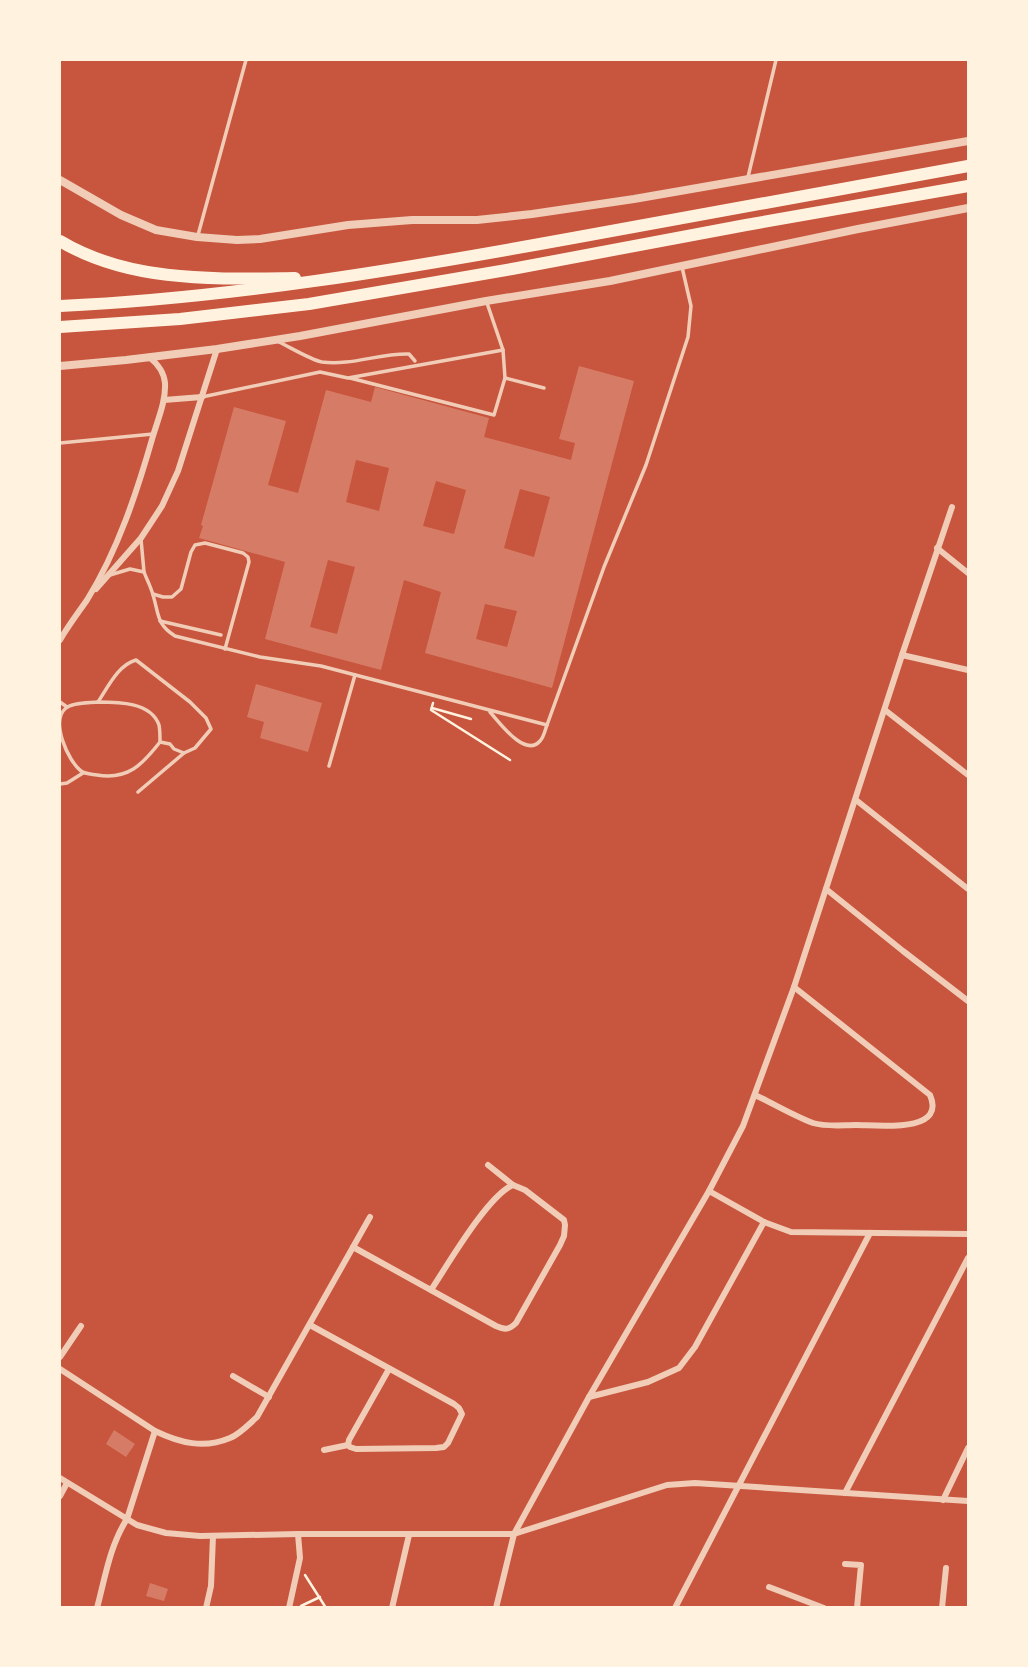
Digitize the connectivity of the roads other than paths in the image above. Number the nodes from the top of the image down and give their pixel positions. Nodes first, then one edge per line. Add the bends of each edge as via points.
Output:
1 (246, 60) edge
2 (776, 60) edge
3 (968, 141) edge
4 (968, 166) edge
5 (748, 179) junction
6 (60, 180) edge
7 (968, 186) edge
8 (968, 208) edge
9 (197, 237) junction
10 (60, 241) edge
11 (682, 265) junction
12 (348, 277) junction
13 (486, 301) junction
14 (60, 306) edge
15 (60, 327) edge
16 (275, 340) junction
17 (216, 349) junction
18 (503, 350) junction
19 (149, 357) junction
20 (415, 361) dead end
21 (60, 366) edge
22 (348, 378) junction
23 (505, 378) junction
24 (544, 388) dead end
25 (202, 397) junction
26 (164, 400) junction
27 (153, 434) junction
28 (60, 443) edge
29 (952, 507) dead end
30 (141, 538) junction
31 (937, 548) junction
32 (144, 572) junction
33 (968, 573) edge
34 (108, 575) junction
35 (153, 593) junction
36 (88, 598) junction
37 (158, 620) junction
38 (221, 635) dead end
39 (60, 640) edge
40 (225, 649) junction
41 (902, 655) junction
42 (968, 670) edge
43 (355, 676) junction
44 (60, 702) edge
45 (98, 702) junction
46 (67, 707) junction
47 (489, 710) junction
48 (885, 710) junction
49 (61, 715) edge
50 (547, 725) junction
51 (60, 726) edge
52 (160, 743) junction
53 (184, 753) junction
54 (329, 766) dead end
55 (83, 773) junction
56 (968, 775) edge
57 (60, 784) edge
58 (138, 792) dead end
59 (856, 800) junction
60 (826, 889) junction
61 (968, 889) edge
62 (794, 987) junction
63 (968, 1001) edge
64 (755, 1095) junction
65 (488, 1165) dead end
66 (513, 1185) junction
67 (709, 1191) junction
68 (370, 1217) dead end
69 (764, 1222) junction
70 (870, 1233) junction
71 (968, 1234) edge
72 (353, 1247) junction
73 (968, 1258) edge
74 (431, 1290) junction
75 (310, 1325) junction
76 (81, 1326) dead end
77 (60, 1357) edge
78 (60, 1369) edge
79 (389, 1369) junction
80 (233, 1376) dead end
81 (269, 1397) junction
82 (589, 1397) junction
83 (155, 1431) junction
84 (348, 1445) junction
85 (968, 1448) edge
86 (324, 1450) dead end
87 (60, 1478) edge
88 (67, 1483) junction
89 (738, 1486) junction
90 (845, 1493) junction
91 (60, 1496) edge
92 (943, 1500) junction
93 (968, 1501) edge
94 (127, 1519) junction
95 (298, 1534) junction
96 (514, 1534) junction
97 (409, 1535) junction
98 (213, 1536) junction
99 (845, 1564) dead end
100 (946, 1568) dead end
101 (769, 1587) dead end
102 (97, 1608) edge
103 (206, 1608) edge
104 (289, 1608) edge
105 (392, 1608) edge
106 (496, 1608) edge
107 (675, 1608) edge
108 (824, 1608) edge
109 (857, 1608) edge
110 (942, 1608) edge

1 - 9 lane
2 - 5 lane
3 - 5 street
4 - 12 highway
5 - 9 street via 506,218 348,225 260,239
6 - 9 street via 134,222
7 - 15 highway via 309,304
8 - 11 street
10 - 12 highway via 103,262 186,277
11 - 13 street
11 - 50 lane via 691,306 688,337 646,465
12 - 14 highway
13 - 16 street
13 - 18 lane
16 - 17 street
16 - 20 lane via 320,362 394,353 409,354
17 - 19 street
17 - 25 street
18 - 22 lane
18 - 23 lane
19 - 21 street
19 - 26 street via 164,376
22 - 23 lane via 494,415
22 - 25 lane via 320,372
23 - 24 lane
25 - 26 street
25 - 30 street via 171,489
26 - 27 street
27 - 28 lane
27 - 36 street via 129,510
29 - 31 street
30 - 32 lane
30 - 34 street
31 - 33 street
31 - 41 street
32 - 34 lane via 130,569
32 - 35 lane
34 - 36 street
35 - 37 lane
35 - 40 lane via 172,597 181,589 195,545 205,543 243,553 249,562
36 - 39 street
37 - 38 lane
37 - 40 lane via 175,636
40 - 43 lane
41 - 42 street
41 - 48 street
43 - 47 lane
43 - 54 lane
44 - 46 lane
45 - 46 lane
45 - 52 lane via 148,710 159,724
45 - 53 lane via 127,662 136,660 206,718 211,729 195,748
46 - 49 lane
47 - 50 lane
47 - 50 lane via 523,745 539,743
48 - 56 street
48 - 59 street
49 - 51 lane
51 - 55 lane via 70,758
52 - 53 lane
52 - 55 lane via 127,774
53 - 58 lane
55 - 57 lane
59 - 60 street
59 - 61 street
60 - 62 street
60 - 63 street
62 - 64 street
62 - 64 street via 930,1094 932,1110 921,1121 905,1125 816,1124
64 - 67 street
65 - 66 street
66 - 74 street via 472,1228
66 - 74 street via 559,1215 565,1225 564,1236 516,1323 506,1329 496,1326
67 - 69 street
67 - 82 street
68 - 72 street
69 - 70 street via 791,1232
69 - 82 street via 679,1368 649,1382
70 - 71 street
70 - 89 street
72 - 74 street
72 - 75 street
73 - 90 street
75 - 79 street
75 - 81 street
76 - 77 street
78 - 83 street
79 - 84 street
79 - 84 street via 462,1411 448,1443 436,1448 356,1449
80 - 81 street
81 - 83 street via 257,1417 232,1437 206,1445
82 - 96 street
83 - 94 street
84 - 86 street
85 - 92 street
87 - 88 street
88 - 91 street
88 - 94 street
89 - 90 street
89 - 96 street via 667,1485
89 - 107 street
90 - 92 street
92 - 93 street
94 - 98 street via 166,1533
94 - 102 street via 114,1545
95 - 97 street
95 - 98 street
95 - 104 street via 300,1558
96 - 97 street
96 - 106 street
97 - 105 street
98 - 103 street
99 - 109 street via 861,1565
100 - 110 street
101 - 108 street

